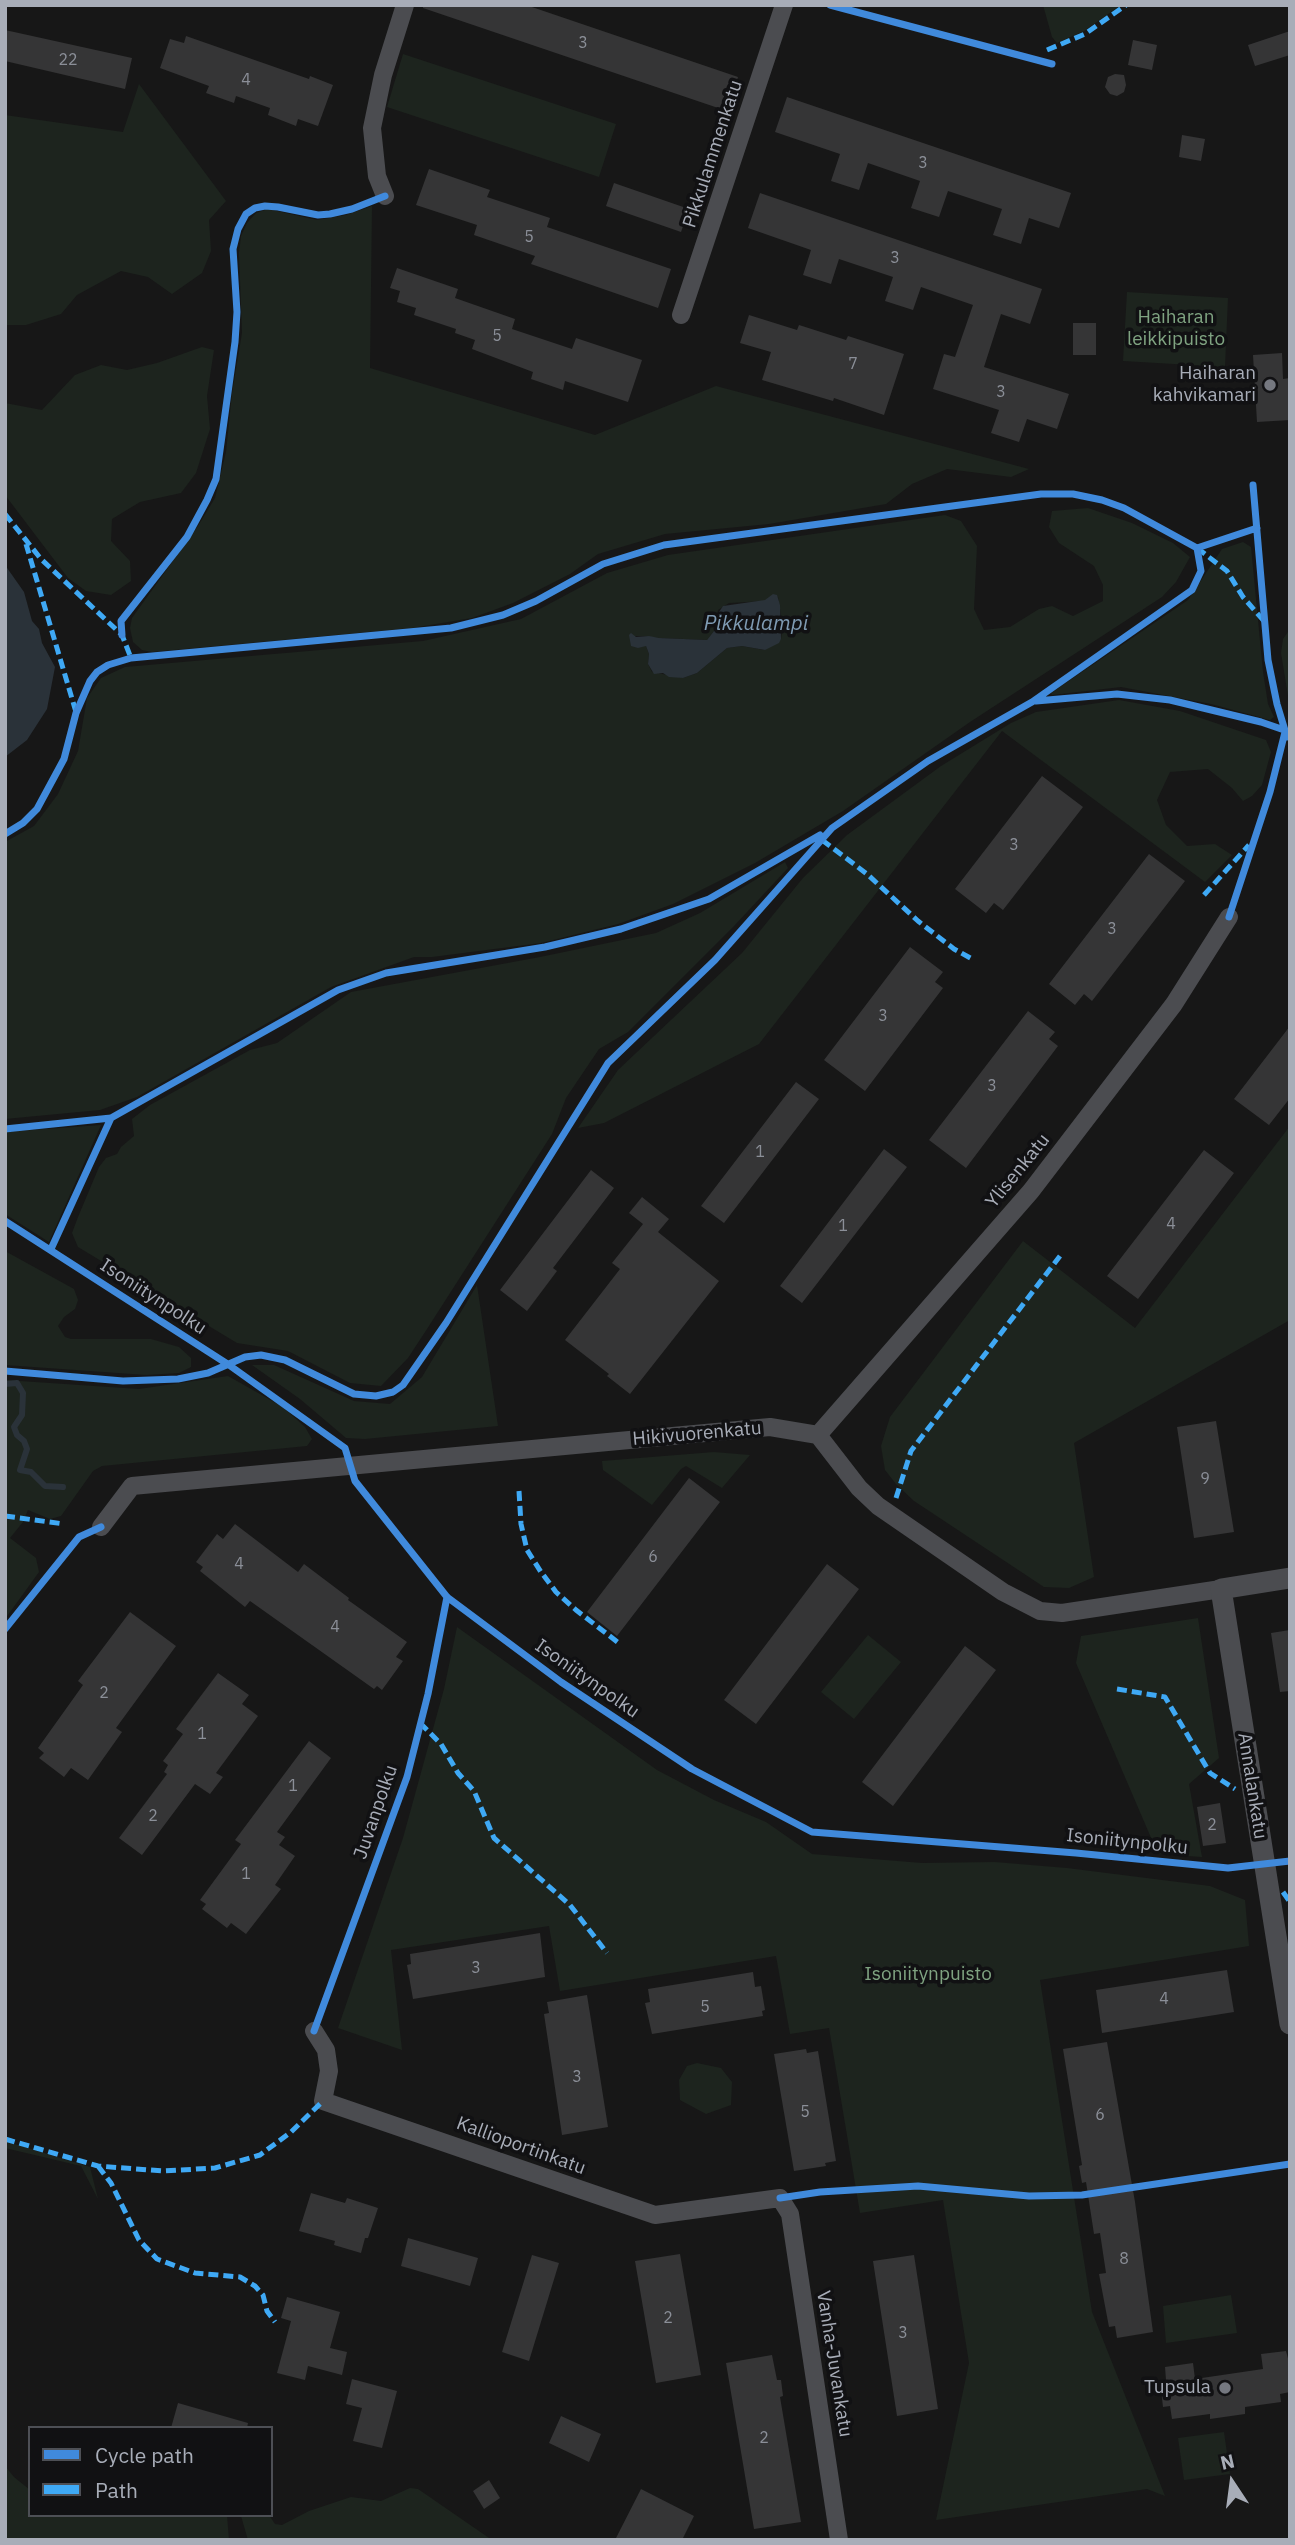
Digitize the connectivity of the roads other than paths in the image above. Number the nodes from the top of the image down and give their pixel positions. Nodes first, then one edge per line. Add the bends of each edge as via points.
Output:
1 (405, 5) edge
2 (783, 5) edge
3 (385, 196) dead end
4 (681, 314) dead end
5 (1229, 917) dead end
6 (818, 1435) junction
7 (101, 1527) dead end
8 (1290, 1578) edge
9 (1221, 1589) junction
10 (1290, 2025) edge
11 (314, 2031) dead end
12 (780, 2198) joint
13 (839, 2540) edge

1 - 3 street via 372,128 377,176
2 - 4 street, Pikkulammenkatu
5 - 6 street, Ylisenkatu via 1174,1004 1031,1191
6 - 7 street, Hikivuorenkatu via 770,1427 132,1486
6 - 9 street via 878,1506 1003,1592 1040,1611 1062,1613
8 - 9 street
9 - 10 street, Annalankatu
11 - 12 street, Kallioportinkatu via 326,2050 329,2071 323,2101 655,2216
12 - 13 street, Vanha-Juvankatu via 790,2214

